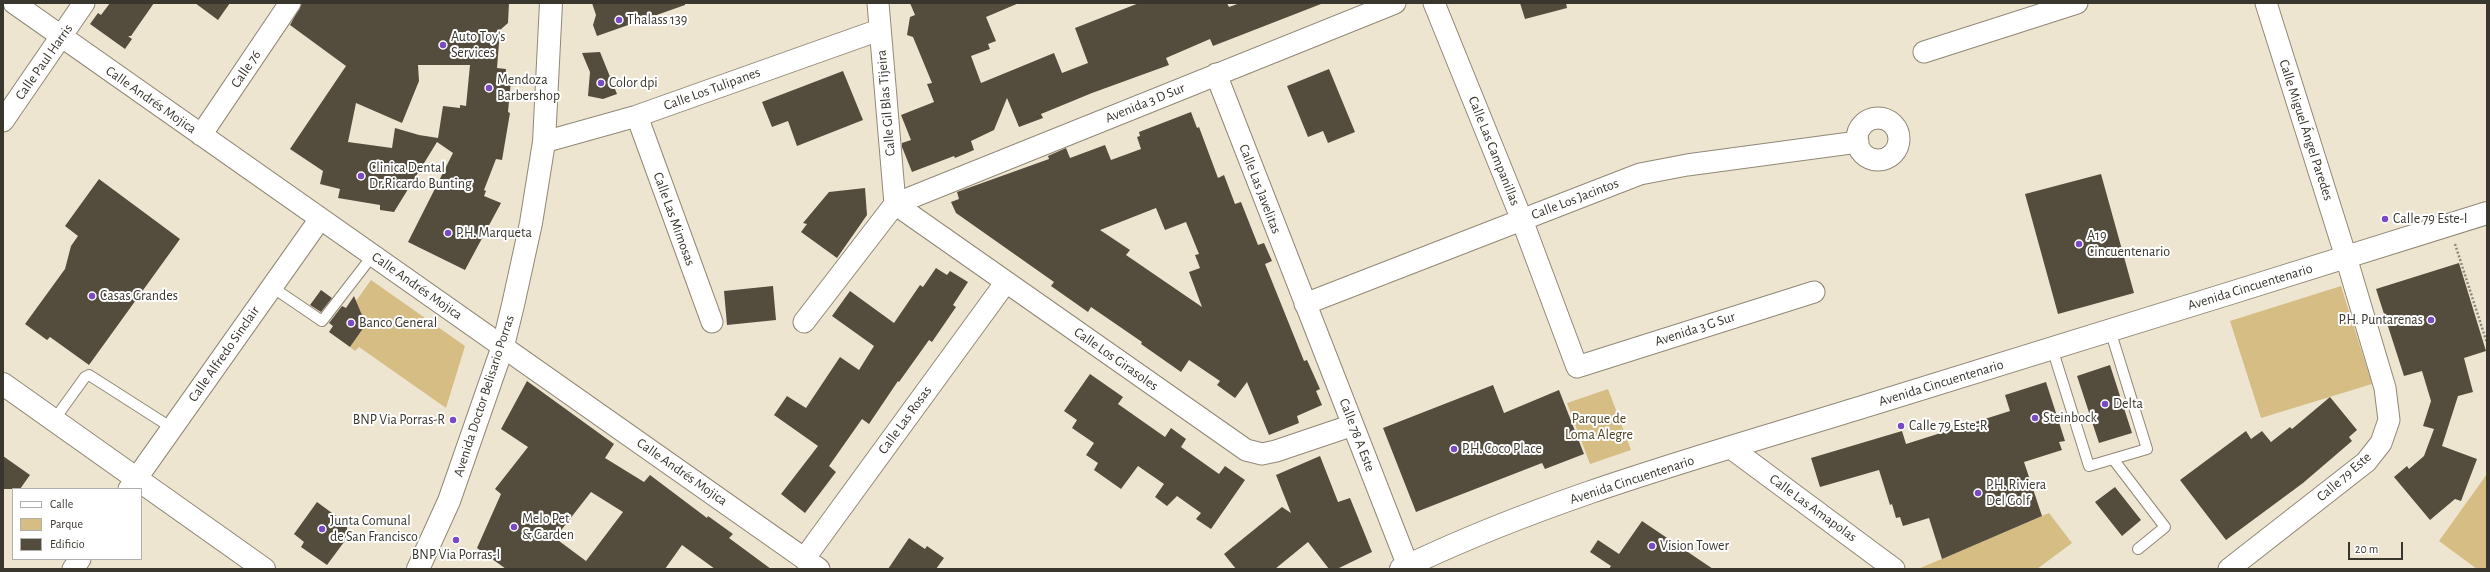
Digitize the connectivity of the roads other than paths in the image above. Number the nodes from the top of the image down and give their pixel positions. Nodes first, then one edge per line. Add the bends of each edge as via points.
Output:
1 (14, 3) edge
2 (84, 3) edge
3 (290, 3) edge
4 (551, 3) edge
5 (878, 3) edge
6 (1395, 3) edge
7 (1434, 3) edge
8 (2077, 3) edge
9 (2266, 3) edge
10 (879, 30) junction
11 (62, 36) junction
12 (1924, 52) dead end
13 (1216, 74) junction
14 (637, 116) junction
15 (3, 121) edge
16 (201, 135) junction
17 (544, 142) junction
18 (1858, 142) dead end
19 (895, 204) junction
20 (2487, 213) edge
21 (320, 219) junction
22 (1522, 220) junction
23 (373, 255) junction
24 (2346, 257) junction
25 (1006, 282) junction
26 (272, 287) junction
27 (1814, 292) dead end
28 (1305, 304) junction
29 (712, 322) dead end
30 (804, 322) dead end
31 (2110, 330) junction
32 (503, 346) junction
33 (2052, 348) junction
34 (1577, 367) joint
35 (3, 384) edge
36 (54, 420) junction
37 (1353, 425) junction
38 (172, 428) junction
39 (1731, 448) junction
40 (2113, 459) junction
41 (132, 484) edge
42 (142, 490) edge
43 (2138, 549) dead end
44 (79, 560) edge
45 (811, 564) edge
46 (1404, 567) edge
47 (73, 569) edge
48 (264, 569) edge
49 (418, 569) edge
50 (1894, 569) edge
51 (2230, 569) edge

1 - 11 street, Calle Andrés Mojica
2 - 11 street, Calle Paul Harris
3 - 16 street, Calle 76
4 - 17 main road, Avenida Doctor Belisario Porras
5 - 10 street, Calle Gil Blas Tijeira
6 - 13 street, Avenida 3 D Sur
7 - 22 street, Calle Las Campanillas
8 - 12 street
9 - 24 street, Calle Miguel Ángel Paredes
10 - 14 street, Calle Los Tulipanes
10 - 19 street, Calle Gil Blas Tijeira
11 - 15 street, Calle Paul Harris
11 - 16 street, Calle Andrés Mojica
13 - 19 street, Avenida 3 D Sur
13 - 28 street, Calle Las Javelitas
14 - 17 street, Calle Los Tulipanes
14 - 29 street, Calle Las Mimosas
16 - 21 street, Calle Andrés Mojica
17 - 32 main road, Avenida Doctor Belisario Porras via 531,223
18 - 22 street, Calle Los Jacintos via 1687,165 1640,174
19 - 25 street, Calle Los Girasoles
19 - 30 street
20 - 24 main road, Avenida Cincuentenario
21 - 23 street, Calle Andrés Mojica
21 - 26 street, Calle Alfredo Sinclair
22 - 28 street, Calle Los Jacintos
22 - 34 street, Calle Las Campanillas
23 - 26 lane via 322,321
23 - 32 street, Calle Andrés Mojica
24 - 31 main road, Avenida Cincuentenario
24 - 51 street, Calle 79 Este via 2385,388 2388,420 2381,443 2366,462
25 - 37 street, Calle Los Girasoles via 1246,450 1262,454 1276,451
25 - 45 street, Calle Las Rosas
26 - 38 street, Calle Alfredo Sinclair
27 - 34 street, Avenida 3 G Sur
28 - 37 street, Calle 78 A Este
31 - 33 main road, Avenida Cincuentenario
31 - 40 lane via 2147,449
32 - 45 street, Calle Andrés Mojica
32 - 49 main road, Avenida Doctor Belisario Porras via 449,501
33 - 39 main road, Avenida Cincuentenario
33 - 40 lane via 2089,466
35 - 36 main road
36 - 38 lane via 89,375
36 - 41 main road
37 - 46 street, Calle 78 A Este
38 - 41 street, Calle Alfredo Sinclair
39 - 46 main road, Avenida Cincuentenario via 1588,494 1460,540
39 - 50 street, Calle Las Amapolas
40 - 43 lane via 2165,526
42 - 48 main road
44 - 47 street

